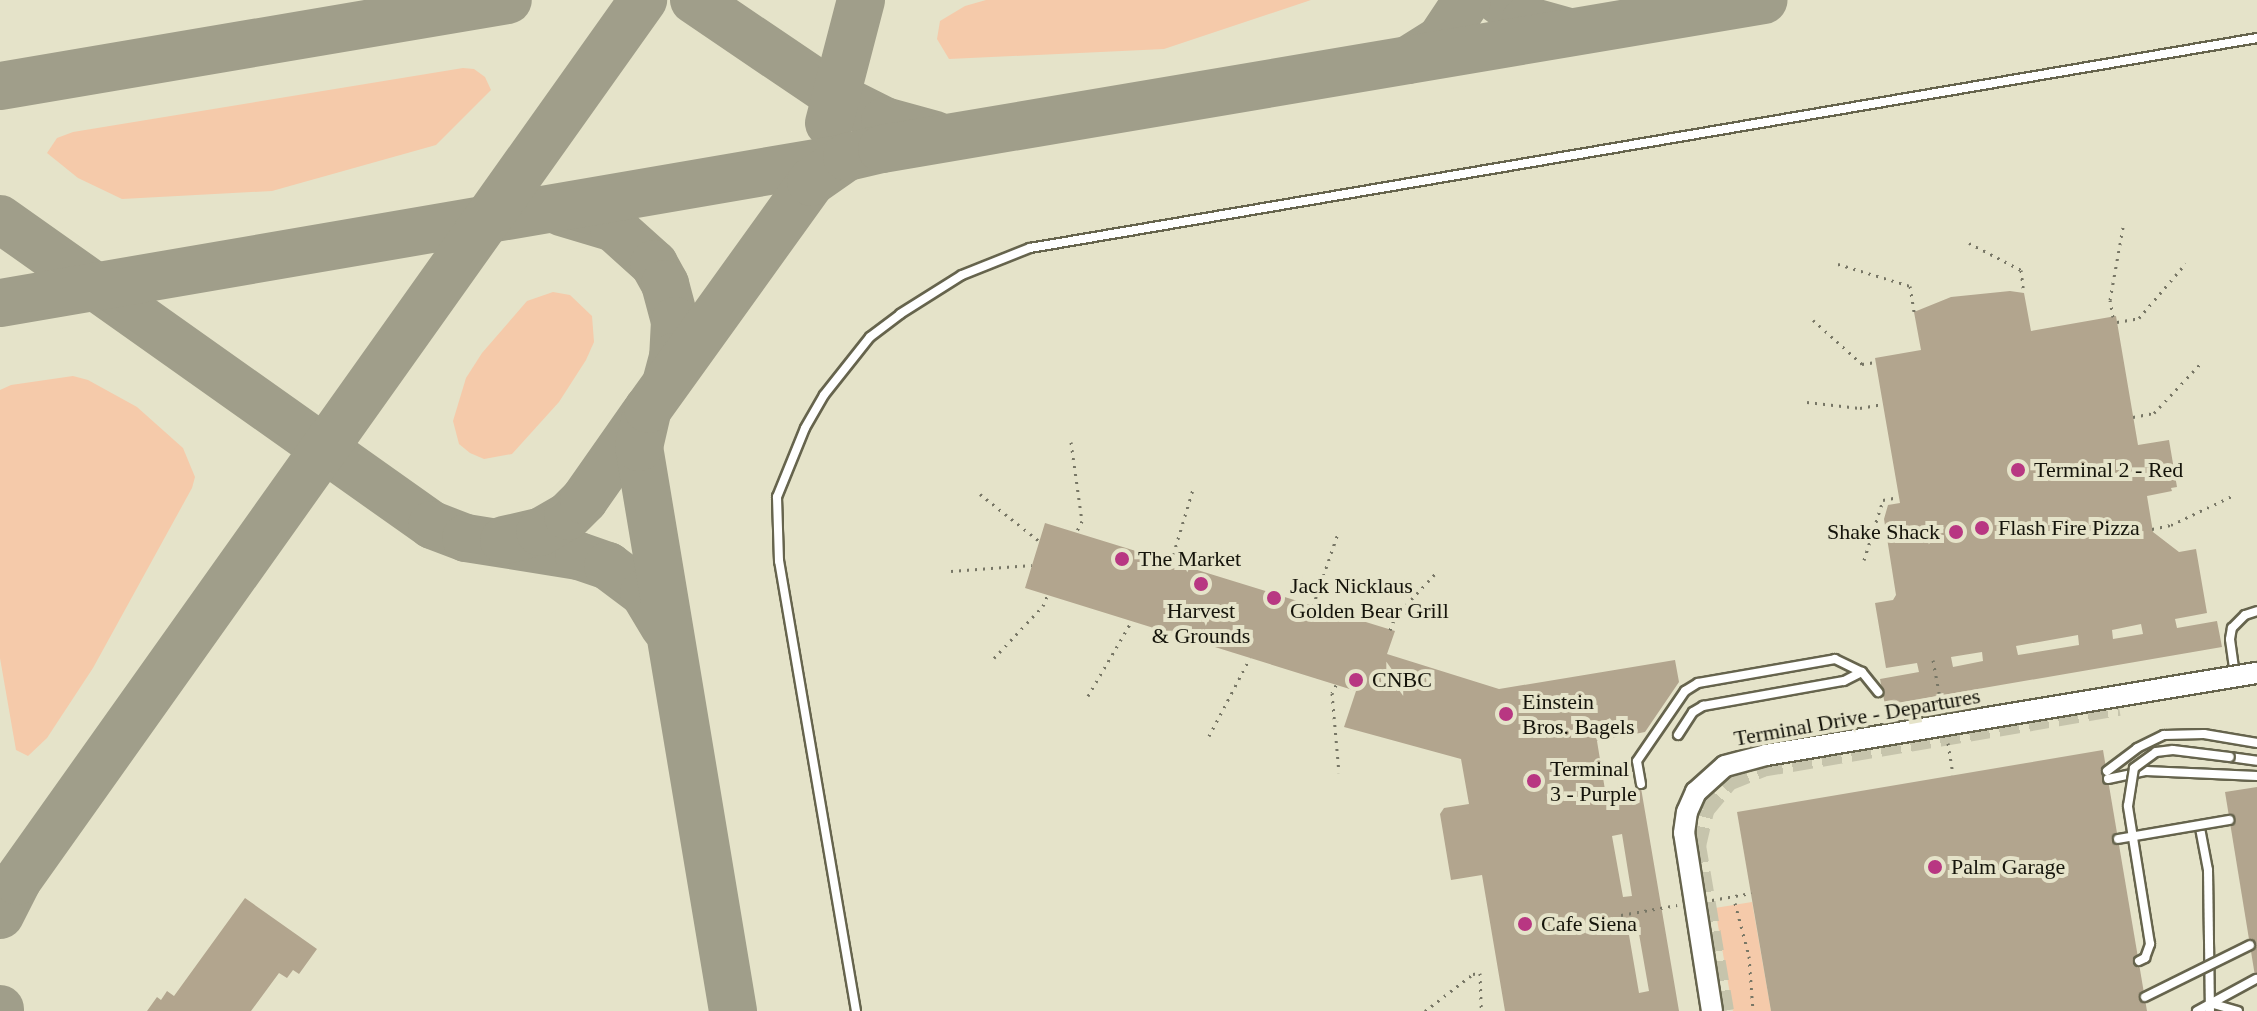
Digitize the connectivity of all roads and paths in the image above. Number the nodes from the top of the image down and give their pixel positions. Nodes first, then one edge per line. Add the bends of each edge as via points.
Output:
1 (2257, 38) edge
2 (2123, 227) dead end
3 (1969, 243) dead end
4 (2186, 263) dead end
5 (1838, 264) dead end
6 (2024, 293) dead end
7 (1914, 312) dead end
8 (2113, 317) dead end
9 (1813, 320) dead end
10 (2117, 322) dead end
11 (1876, 362) dead end
12 (2202, 362) dead end
13 (1807, 402) dead end
14 (1883, 404) dead end
15 (2133, 417) dead end
16 (1071, 442) dead end
17 (1193, 489) dead end
18 (980, 494) dead end
19 (2232, 496) dead end
20 (1899, 497) dead end
21 (2152, 529) dead end
22 (1076, 533) dead end
23 (1338, 533) dead end
24 (1039, 541) dead end
25 (1864, 560) dead end
26 (1171, 562) dead end
27 (1032, 565) dead end
28 (951, 571) dead end
29 (1435, 574) dead end
30 (1047, 596) dead end
31 (1313, 606) dead end
32 (2257, 611) edge
33 (1131, 622) dead end
34 (1390, 630) dead end
35 (994, 658) dead end
36 (1250, 658) dead end
37 (1862, 672) junction
38 (2257, 673) edge
39 (1336, 685) dead end
40 (2237, 686) dead end
41 (1878, 692) dead end
42 (1088, 696) dead end
43 (1678, 735) dead end
44 (1209, 736) dead end
45 (2257, 743) edge
46 (2257, 761) edge
47 (1339, 773) dead end
48 (2257, 776) edge
49 (1641, 784) dead end
50 (2200, 828) junction
51 (1735, 903) dead end
52 (2250, 945) dead end
53 (2139, 961) dead end
54 (2256, 979) edge
55 (2145, 997) dead end
56 (2207, 1010) edge
57 (856, 1011) edge
58 (1425, 1011) edge
59 (1481, 1011) edge
60 (1712, 1011) edge
61 (1753, 1011) edge
62 (2227, 1011) edge
63 (2238, 1011) edge

1 - 57 lane via 1030,248 962,275 900,314 870,337 824,395 777,497 779,561
2 - 8 path via 2110,300
3 - 6 path via 2021,270
4 - 10 path via 2139,318
5 - 7 path via 1910,286
9 - 11 path via 1862,364
12 - 15 path via 2154,413
13 - 14 path via 1860,408
16 - 22 path via 1082,521
17 - 26 path
18 - 24 path
19 - 21 path
20 - 25 path via 1883,500
23 - 31 path
27 - 28 path
29 - 34 path via 1395,617
30 - 35 path
32 - 40 lane via 2232,628
33 - 42 path
36 - 44 path
37 - 41 lane
37 - 43 lane via 1844,681 1703,706
37 - 49 lane via 1835,659 1698,683 1685,691 1637,761
38 - 60 street, Terminal Drive - Departures, bridge via 1725,766 1696,792 1684,833
39 - 47 path via 1332,693
45 - 48 lane via 2204,734 2164,735 2137,748 2108,775 2146,771
46 - 53 lane, bridge via 2173,750 2156,752 2134,768 2128,806 2150,944
50 - 50 lane, bridge via 2230,821 2119,840
50 - 56 lane via 2208,870
51 - 61 path via 1749,956
52 - 55 lane, bridge
54 - 56 lane
56 - 62 lane
56 - 63 lane
58 - 59 path via 1480,973

